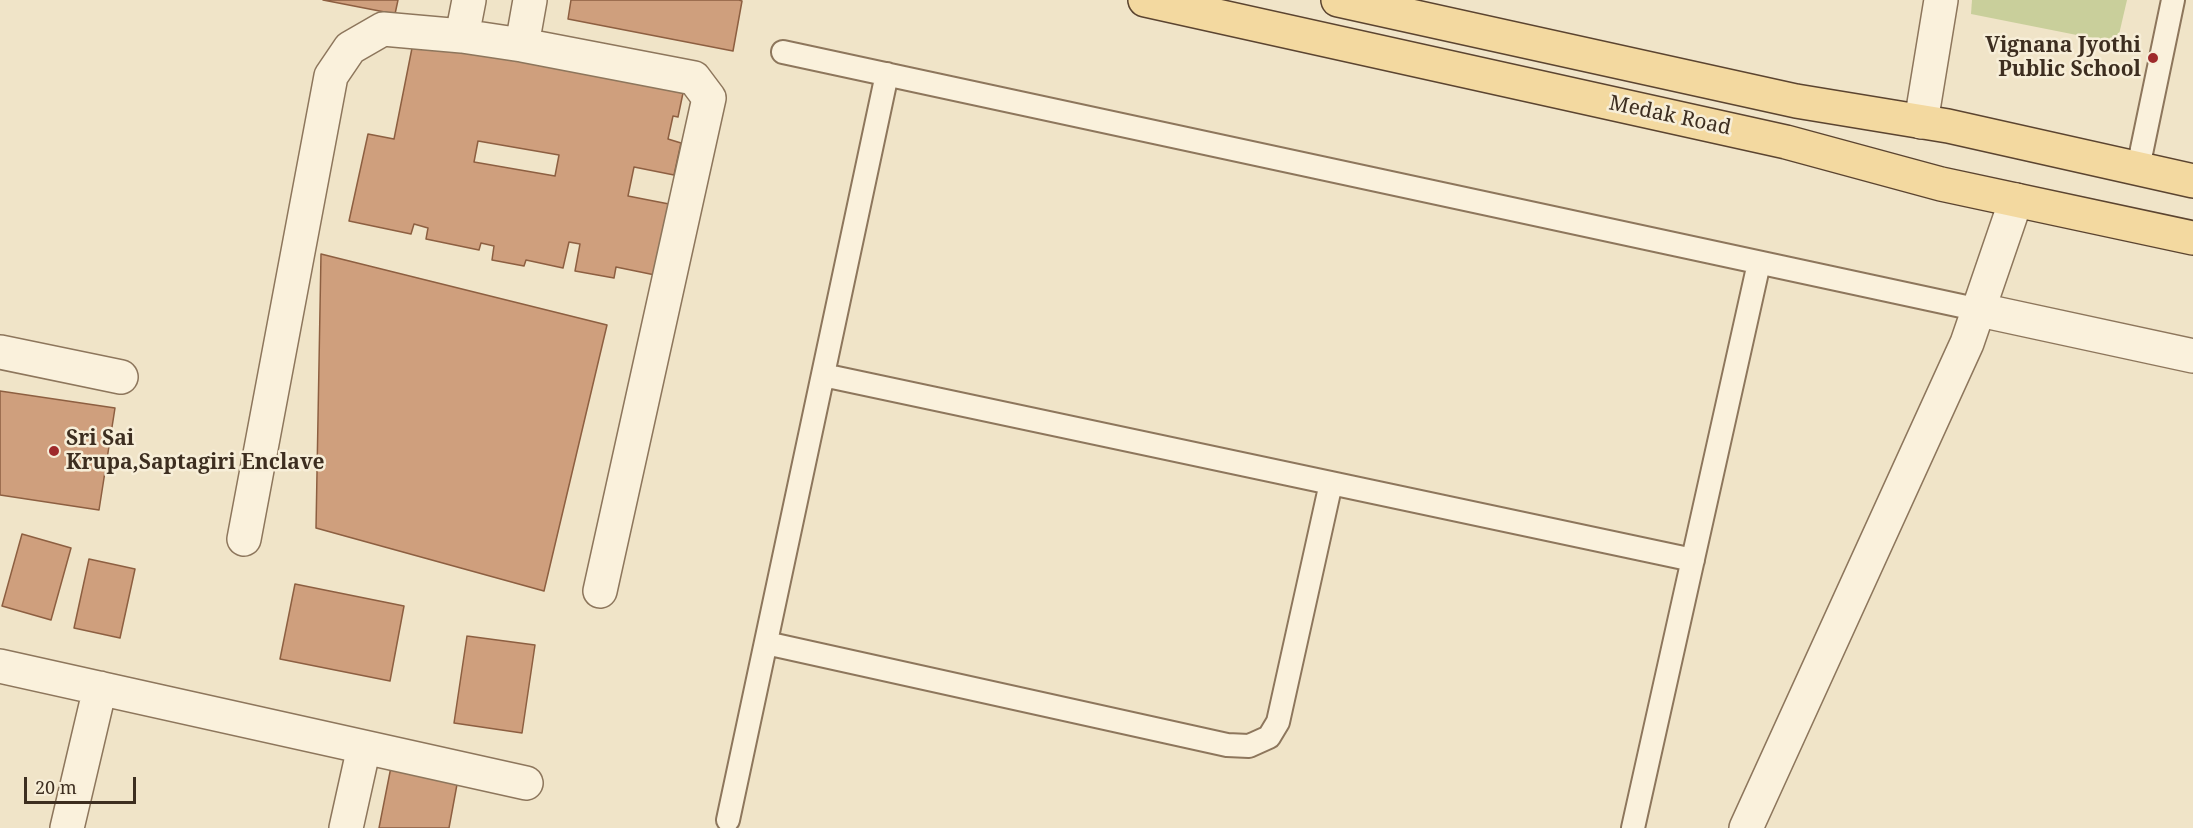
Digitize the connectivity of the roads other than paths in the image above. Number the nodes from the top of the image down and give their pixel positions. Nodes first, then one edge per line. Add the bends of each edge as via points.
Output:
1 (469, 0) edge
2 (530, 0) edge
3 (1145, 0) edge
4 (1338, 0) edge
5 (1941, 0) edge
6 (2173, 0) edge
7 (1190, 5) edge
8 (462, 36) junction
9 (522, 45) junction
10 (783, 52) dead end
11 (887, 74) junction
12 (1921, 122) junction
13 (2138, 168) junction
14 (2193, 181) edge
15 (2016, 200) junction
16 (2193, 238) edge
17 (1759, 262) junction
18 (1980, 310) junction
19 (0, 352) edge
20 (2193, 356) edge
21 (823, 375) junction
22 (121, 377) dead end
23 (1331, 483) junction
24 (244, 539) dead end
25 (1693, 560) junction
26 (600, 591) dead end
27 (766, 643) junction
28 (0, 666) edge
29 (100, 688) junction
30 (364, 747) junction
31 (526, 783) dead end
32 (728, 820) dead end
33 (67, 828) edge
34 (346, 828) edge
35 (1633, 828) edge
36 (1746, 828) edge

1 - 8 street
2 - 9 street
3 - 7 main road, Medak Road
4 - 12 main road, Medak Road via 1796,101
5 - 12 street
6 - 13 lane
7 - 15 main road, Medak Road via 1786,142
8 - 9 street
8 - 24 street via 383,28 350,48 331,76
9 - 26 street via 694,78 709,98
10 - 11 lane
11 - 17 lane
11 - 21 lane
12 - 13 main road, Medak Road
13 - 14 main road, Medak Road
15 - 16 main road, Medak Road
15 - 18 street
17 - 18 lane
17 - 25 lane
18 - 20 street
18 - 36 street
19 - 22 street
21 - 23 lane
21 - 27 lane
23 - 25 lane
23 - 27 lane via 1278,722 1269,737 1249,746 1227,745
25 - 35 lane
27 - 32 lane
28 - 29 street
29 - 30 street
29 - 33 street
30 - 31 street
30 - 34 street

